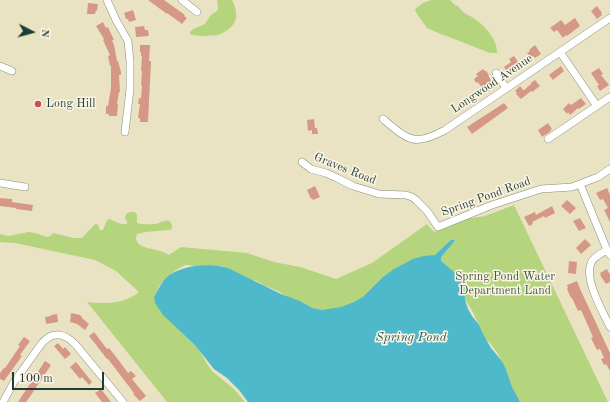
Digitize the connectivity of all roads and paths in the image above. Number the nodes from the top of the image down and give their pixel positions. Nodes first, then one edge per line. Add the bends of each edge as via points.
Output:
1 (107, 0) edge
2 (182, 0) edge
3 (198, 12) dead end
4 (610, 18) edge
5 (560, 52) junction
6 (0, 66) edge
7 (12, 71) dead end
8 (496, 73) dead end
9 (506, 88) junction
10 (610, 97) edge
11 (597, 106) junction
12 (383, 119) dead end
13 (125, 132) dead end
14 (548, 139) dead end
15 (302, 162) dead end
16 (610, 169) edge
17 (0, 183) edge
18 (580, 184) junction
19 (25, 187) dead end
20 (438, 226) joint
21 (609, 252) edge
22 (610, 327) edge
23 (3, 402) edge
24 (123, 402) edge

1 - 13 street via 128,41 130,76
2 - 3 street
4 - 5 street, Longwood Avenue
5 - 9 street, Longwood Avenue
5 - 11 street
6 - 7 street
8 - 9 street
9 - 12 street, Longwood Avenue via 445,130 419,140 408,138
10 - 11 street
11 - 14 street
15 - 20 street, Graves Road via 311,169 353,186 380,194 412,197
16 - 18 street, Spring Pond Road
17 - 19 street
18 - 20 street, Spring Pond Road via 541,189
18 - 21 street
21 - 22 street via 594,259 589,268 589,276
23 - 24 street via 42,343 46,338 56,335 66,337 75,344

